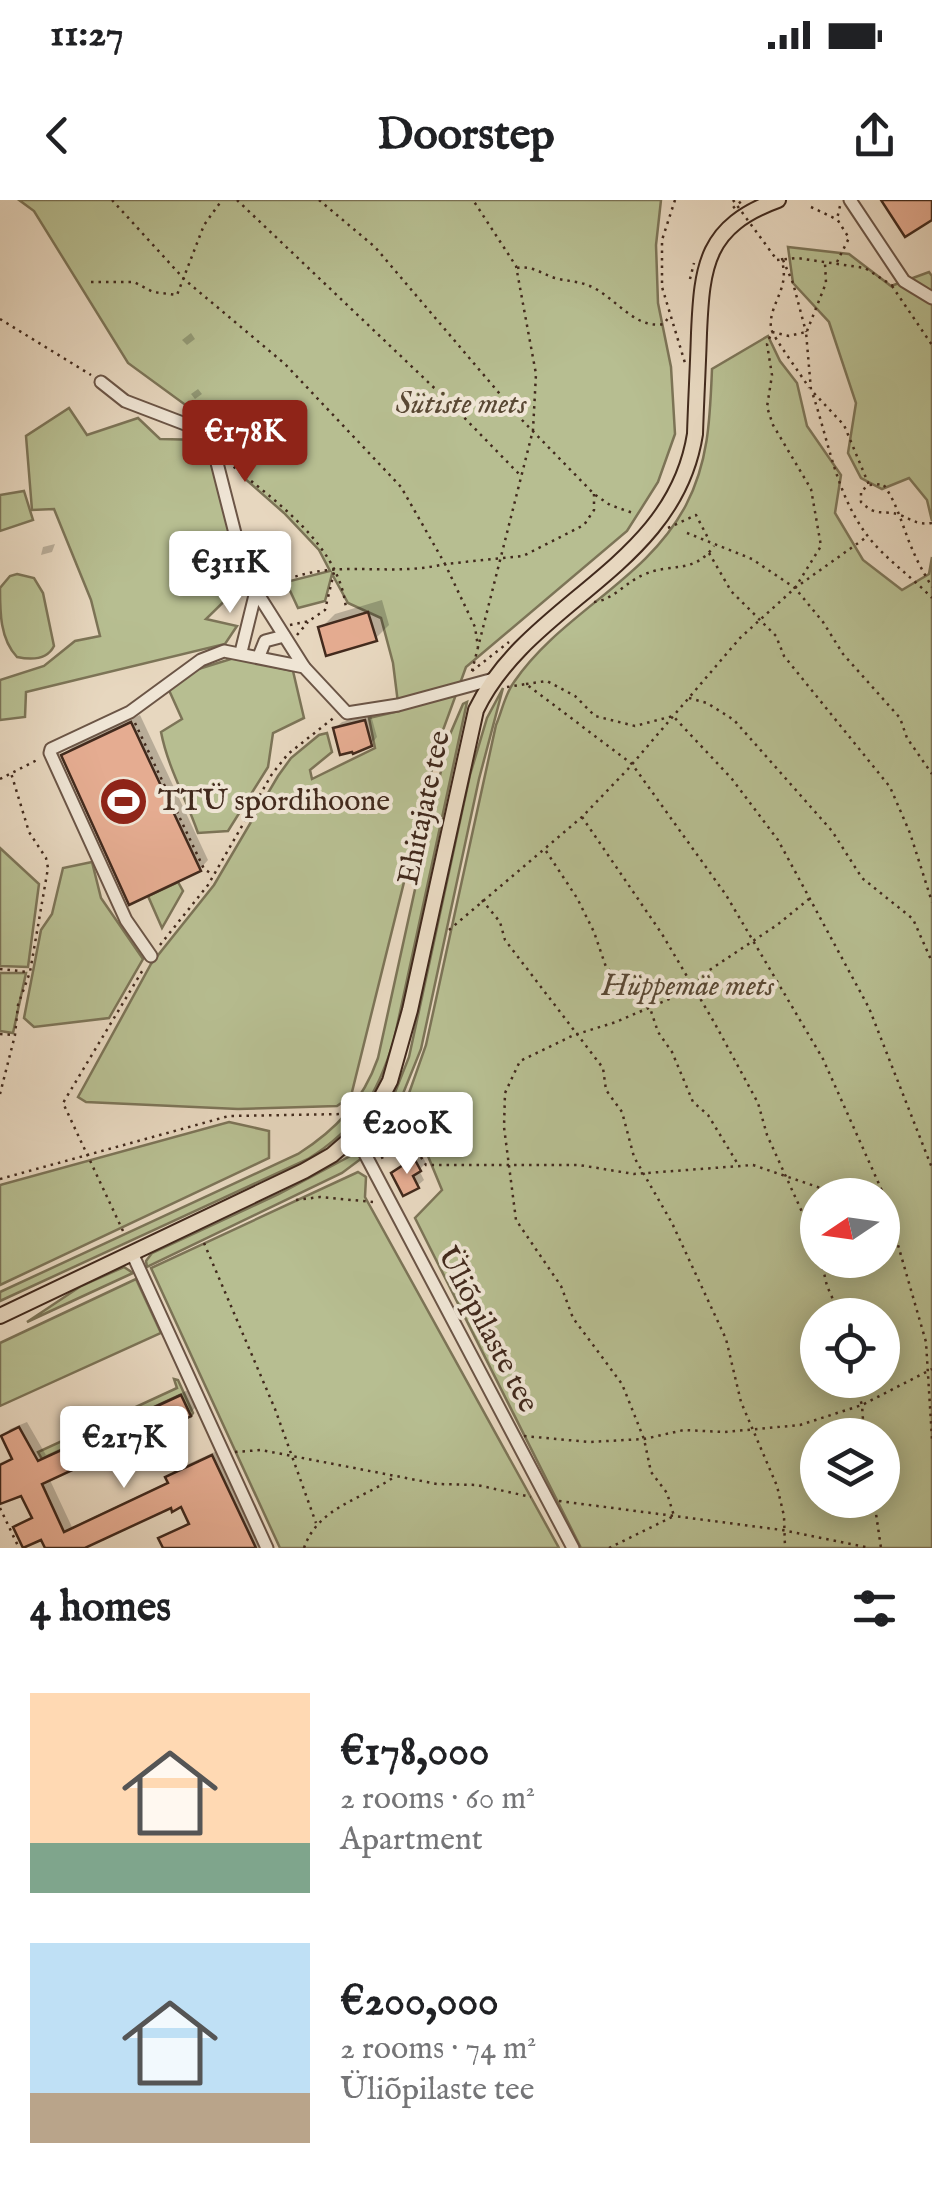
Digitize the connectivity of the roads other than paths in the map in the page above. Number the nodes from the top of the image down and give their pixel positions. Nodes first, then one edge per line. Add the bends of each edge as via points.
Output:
1 (778, 200) edge
2 (850, 200) edge
3 (932, 298) edge
4 (101, 382) road end
5 (258, 594) junction
6 (286, 638) junction
7 (241, 652) junction
8 (259, 656) junction
9 (304, 667) junction
10 (490, 680) junction
11 (150, 956) road end
12 (355, 1136) junction
13 (132, 1252) junction
14 (0, 1316) edge
15 (267, 1548) edge
16 (573, 1548) edge

1 - 10 main road, Ehitajate tee via 735,221 708,256 700,291 693,445 668,507 636,548
2 - 3 street via 904,281
4 - 5 street via 126,401 206,437
5 - 6 street
5 - 7 street
6 - 8 street via 265,641
6 - 9 street
7 - 8 street
7 - 11 street via 200,660 130,712 51,748 126,920
8 - 9 street
9 - 10 street via 347,713 398,706 471,677
10 - 12 main road, Ehitajate tee via 468,737 390,1082
12 - 13 main road, Ehitajate tee via 304,1171
12 - 16 street, Üliõpilaste tee
13 - 14 main road, Ehitajate tee
13 - 15 street

